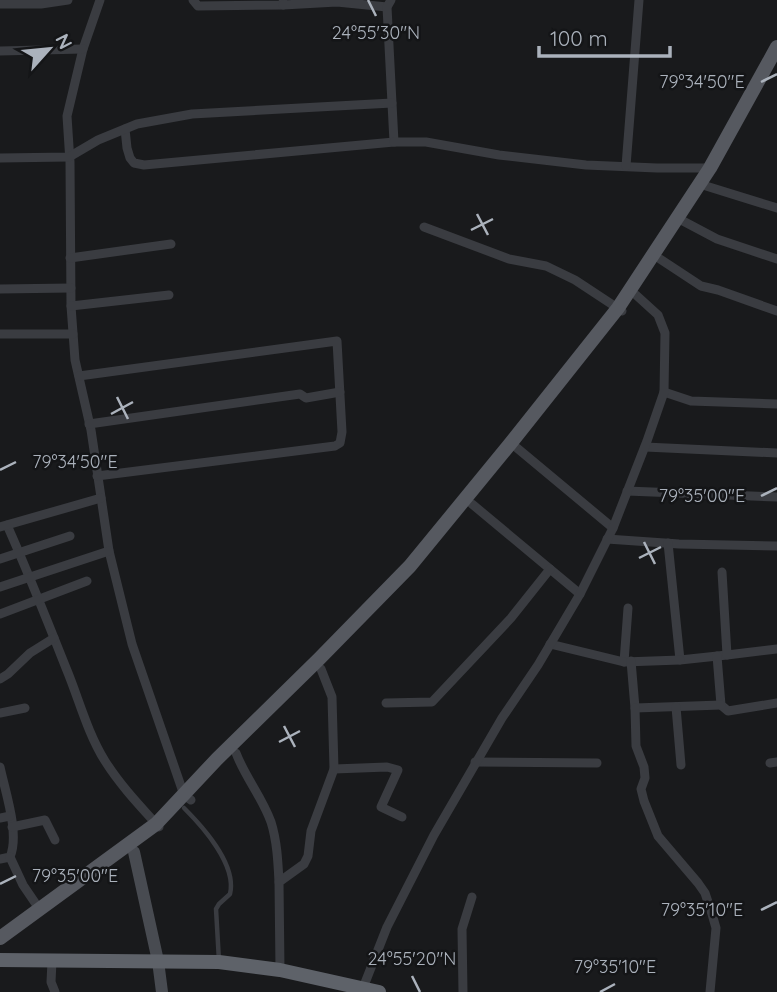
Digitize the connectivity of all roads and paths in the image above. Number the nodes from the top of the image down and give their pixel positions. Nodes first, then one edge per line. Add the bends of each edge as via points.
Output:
1 (68, 0) edge
2 (100, 0) edge
3 (193, 0) edge
4 (639, 0) edge
5 (283, 3) edge
6 (389, 3) edge
7 (0, 4) edge
8 (777, 47) edge
9 (83, 49) junction
10 (0, 51) edge
11 (777, 62) edge
12 (392, 103) junction
13 (125, 129) junction
14 (394, 142) junction
15 (69, 157) junction
16 (0, 158) edge
17 (626, 166) junction
18 (709, 168) junction
19 (706, 186) junction
20 (777, 208) edge
21 (683, 222) junction
22 (424, 228) dead end
23 (171, 244) dead end
24 (70, 258) junction
25 (660, 259) junction
26 (777, 260) edge
27 (71, 288) junction
28 (0, 289) edge
29 (169, 295) dead end
30 (636, 295) junction
31 (71, 306) junction
32 (620, 310) junction
33 (777, 311) edge
34 (0, 334) edge
35 (73, 334) junction
36 (79, 376) junction
37 (340, 392) junction
38 (664, 392) junction
39 (777, 404) edge
40 (89, 424) junction
41 (645, 447) junction
42 (517, 448) junction
43 (777, 453) edge
44 (97, 475) junction
45 (628, 491) junction
46 (777, 497) edge
47 (101, 498) junction
48 (472, 504) junction
49 (3, 526) edge
50 (613, 528) junction
51 (70, 536) dead end
52 (607, 539) junction
53 (668, 543) junction
54 (777, 546) edge
55 (109, 551) junction
56 (19, 553) junction
57 (0, 559) edge
58 (550, 569) junction
59 (722, 572) dead end
60 (30, 577) junction
61 (87, 581) dead end
62 (0, 587) edge
63 (580, 594) junction
64 (38, 599) junction
65 (628, 608) dead end
66 (0, 614) edge
67 (54, 638) junction
68 (550, 644) junction
69 (777, 649) edge
70 (722, 656) junction
71 (680, 660) junction
72 (627, 661) junction
73 (321, 669) junction
74 (0, 679) edge
75 (386, 703) dead end
76 (777, 703) edge
77 (721, 705) junction
78 (676, 707) junction
79 (25, 708) dead end
80 (635, 708) junction
81 (0, 713) edge
82 (236, 753) junction
83 (475, 762) junction
84 (597, 763) dead end
85 (681, 765) dead end
86 (0, 767) edge
87 (334, 769) junction
88 (2, 786) edge
89 (187, 801) junction
90 (10, 816) junction
91 (402, 817) dead end
92 (0, 818) edge
93 (158, 826) junction
94 (12, 827) junction
95 (55, 840) dead end
96 (134, 852) junction
97 (5, 858) edge
98 (279, 882) junction
99 (472, 897) dead end
100 (40, 910) junction
101 (0, 938) edge
102 (0, 948) edge
103 (0, 960) edge
104 (52, 961) junction
105 (158, 961) junction
106 (219, 962) junction
107 (280, 970) junction
108 (358, 988) edge
109 (55, 992) edge
110 (162, 992) edge
111 (379, 992) edge
112 (463, 992) edge
113 (710, 992) edge

1 - 7 street
2 - 9 street
3 - 5 street via 198,6
4 - 17 street
5 - 6 street
6 - 12 street
8 - 18 main road
9 - 10 street
9 - 15 street via 68,116
11 - 19 main road
12 - 13 street via 192,114
12 - 14 street
13 - 14 street via 130,158 144,165
13 - 15 street
14 - 17 street
15 - 16 street
15 - 24 street
17 - 18 street
18 - 32 main road
19 - 20 street
19 - 21 main road
21 - 25 main road
21 - 26 street
22 - 32 street via 546,266
23 - 24 street
24 - 27 street
25 - 30 main road
25 - 33 street via 701,286
27 - 28 street
27 - 31 street
29 - 31 street
30 - 32 main road
30 - 38 street via 662,323
31 - 35 street
32 - 42 main road
32 - 89 main road via 410,566
34 - 35 street
35 - 36 street
36 - 37 street via 337,341
36 - 40 street
37 - 40 street
37 - 44 street via 342,432 335,446
38 - 39 street via 691,401
38 - 41 street
40 - 44 street
41 - 43 street
41 - 45 street
42 - 48 main road
42 - 50 street
44 - 47 street
45 - 46 street
45 - 50 street
47 - 49 street
47 - 55 street
48 - 58 street
48 - 73 main road via 368,623
49 - 56 street
50 - 52 street
51 - 56 street
52 - 53 street
52 - 63 street
53 - 54 street
53 - 71 street
55 - 60 street
55 - 89 street via 132,644
56 - 57 street
56 - 60 street
58 - 63 street
58 - 75 street via 432,702
59 - 70 street
60 - 62 street
60 - 64 street
61 - 64 street
63 - 68 street
64 - 66 street
64 - 67 street
65 - 72 street
67 - 74 street
67 - 93 street via 103,758
68 - 72 street
68 - 83 street
69 - 70 street
70 - 71 street
70 - 77 street
71 - 72 street
72 - 80 street
73 - 82 main road
73 - 87 street via 332,697
76 - 77 street via 728,711
77 - 78 street
78 - 80 street
78 - 85 street
79 - 81 street
80 - 113 street via 644,801 658,836 705,893 716,928
82 - 89 main road
82 - 98 street via 271,823
83 - 84 street
83 - 108 street
86 - 88 street
87 - 91 street via 398,770 381,807
87 - 98 street via 311,831 308,856
88 - 90 street
89 - 93 main road
89 - 106 lane via 231,879 230,894 216,909
90 - 92 street
90 - 94 street
93 - 96 main road
93 - 100 main road
94 - 95 street via 45,820
94 - 97 street via 13,844
96 - 102 main road
96 - 105 main road
97 - 100 street
98 - 107 street
99 - 112 street via 462,929
100 - 101 main road
103 - 104 highway
104 - 105 highway
104 - 109 street
105 - 106 highway
105 - 110 main road
106 - 107 highway
107 - 108 highway
108 - 111 highway

